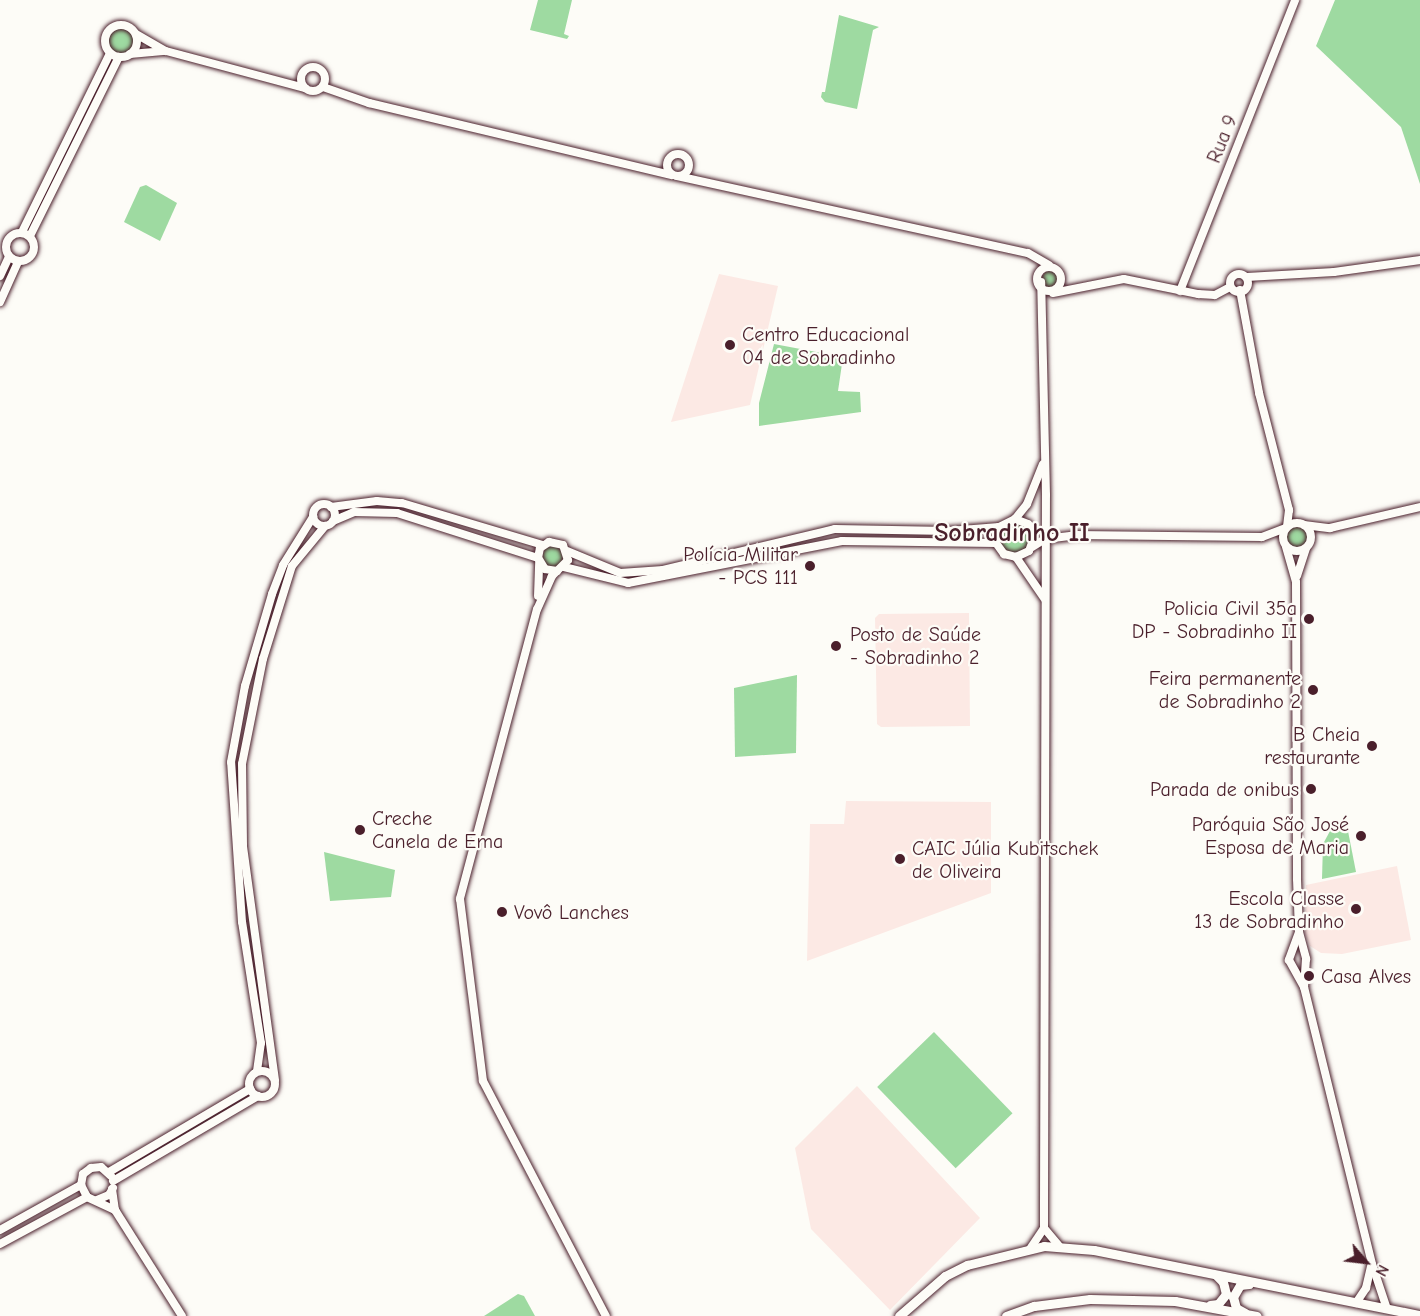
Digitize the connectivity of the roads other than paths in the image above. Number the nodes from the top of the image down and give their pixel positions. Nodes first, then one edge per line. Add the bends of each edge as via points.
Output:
1 (1296, 0) edge
2 (136, 34) junction
3 (166, 51) junction
4 (110, 53) junction
5 (130, 54) junction
6 (119, 57) junction
7 (302, 77) junction
8 (285, 82) junction
9 (323, 87) junction
10 (305, 88) junction
11 (669, 159) junction
12 (689, 169) junction
13 (653, 170) junction
14 (675, 175) junction
15 (702, 182) junction
16 (26, 234) junction
17 (1028, 253) junction
18 (13, 259) junction
19 (1420, 260) edge
20 (1049, 265) junction
21 (1040, 272) junction
22 (0, 276) edge
23 (1041, 282) junction
24 (1059, 283) junction
25 (1245, 285) junction
26 (1230, 287) junction
27 (1078, 288) junction
28 (1180, 291) junction
29 (1050, 293) junction
30 (0, 302) edge
31 (1041, 314) junction
32 (1043, 463) junction
33 (1046, 495) junction
34 (1027, 504) junction
35 (331, 507) junction
36 (1420, 507) edge
37 (1290, 511) junction
38 (313, 517) junction
39 (1016, 519) junction
40 (329, 523) junction
41 (1303, 525) junction
42 (999, 527) junction
43 (1031, 528) junction
44 (1286, 528) junction
45 (1330, 528) junction
46 (1262, 537) junction
47 (1045, 539) junction
48 (996, 543) junction
49 (1308, 544) junction
50 (543, 545) junction
51 (1032, 547) junction
52 (1286, 547) junction
53 (567, 552) junction
54 (1016, 557) junction
55 (539, 560) junction
56 (560, 569) junction
57 (1296, 582) junction
58 (1044, 598) junction
59 (537, 609) junction
60 (1299, 932) junction
61 (1305, 950) junction
62 (1290, 952) junction
63 (1306, 966) junction
64 (1291, 968) junction
65 (1304, 987) junction
66 (257, 1071) junction
67 (275, 1080) junction
68 (250, 1089) junction
69 (258, 1096) junction
70 (109, 1172) junction
71 (81, 1185) junction
72 (113, 1185) junction
73 (87, 1197) junction
74 (97, 1200) junction
75 (116, 1210) junction
76 (1044, 1228) junction
77 (0, 1230) edge
78 (0, 1244) edge
79 (1059, 1246) junction
80 (1030, 1249) junction
81 (1372, 1264) junction
82 (1214, 1274) junction
83 (1254, 1283) junction
84 (1356, 1303) junction
85 (1204, 1306) junction
86 (1387, 1309) junction
87 (1252, 1315) edge
88 (1420, 1315) edge
89 (182, 1316) edge
90 (606, 1316) edge
91 (899, 1316) edge
92 (1006, 1316) edge

1 - 28 street, Rua 9
2 - 3 street
2 - 4 street via 126,25 112,27 105,37
2 - 5 street via 136,45
3 - 5 street
3 - 8 street
4 - 6 street
4 - 16 street
5 - 6 street
6 - 16 street
7 - 8 street
7 - 9 street via 308,69 317,68 325,76
7 - 10 street
8 - 10 street
9 - 10 street via 312,92
9 - 13 street via 369,104
11 - 12 street via 682,154
11 - 13 street
11 - 14 street via 668,169
12 - 14 street
12 - 15 street
13 - 14 street
14 - 15 street
15 - 17 street
16 - 18 street via 7,243
16 - 18 street via 34,246 31,254
17 - 20 street
17 - 21 street via 1037,261
18 - 22 street
18 - 30 street
19 - 25 street via 1262,279
20 - 21 street
20 - 24 street via 1055,269
21 - 23 street
23 - 29 street
23 - 31 street
24 - 27 street
24 - 29 street
25 - 26 street
25 - 26 street via 1232,277
25 - 37 street via 1259,393
26 - 28 street via 1215,295
27 - 28 street via 1124,279
27 - 29 street
29 - 31 street
31 - 32 street
32 - 33 street
32 - 34 street
33 - 34 street
33 - 47 street
34 - 39 street
35 - 38 street via 318,506
35 - 40 street
35 - 50 street via 377,501 402,503
36 - 45 street
37 - 41 street
37 - 44 street
38 - 40 street
38 - 66 street via 283,565 272,594 246,686 231,762 242,922 261,1043
39 - 42 street
39 - 43 street
40 - 55 street via 354,512 397,513
40 - 67 street via 292,566 263,659 242,764 243,845
41 - 44 street
41 - 45 street
41 - 49 street
42 - 48 street
42 - 53 street via 950,531 835,529 663,570 620,573
43 - 47 street
43 - 51 street
44 - 46 street
44 - 52 street
45 - 49 street
46 - 47 street
46 - 52 street
47 - 51 street
47 - 58 street
48 - 54 street via 1004,554
48 - 56 street via 842,541 628,583
49 - 52 street via 1294,552
49 - 57 street
50 - 53 street via 556,541
50 - 55 street
51 - 54 street
52 - 57 street
53 - 56 street
54 - 58 street
55 - 56 street via 545,569
55 - 59 street
56 - 59 street
57 - 60 street
58 - 76 street
59 - 90 street via 460,899 483,1081
60 - 61 street
60 - 62 street
61 - 62 street
61 - 63 street
62 - 64 street
63 - 64 street
63 - 65 street
64 - 65 street
65 - 81 street
66 - 67 street via 268,1071
66 - 68 street via 249,1080
67 - 69 street via 271,1094
68 - 69 street
68 - 70 street
69 - 72 street
70 - 71 street via 91,1168 83,1174
70 - 72 street
71 - 73 street
71 - 77 street
72 - 74 street
72 - 75 street
73 - 74 street
73 - 78 street
74 - 75 street
75 - 89 street
76 - 79 street
76 - 80 street
79 - 80 main road
79 - 82 main road
80 - 91 main road via 945,1276
81 - 84 street via 1366,1288
81 - 86 street
82 - 83 main road
82 - 85 main road via 1223,1282 1226,1294 1218,1304
83 - 84 main road
83 - 87 main road via 1240,1285 1233,1297 1236,1308
84 - 86 main road
85 - 87 main road
85 - 92 main road via 1090,1299 1034,1306
86 - 88 main road

